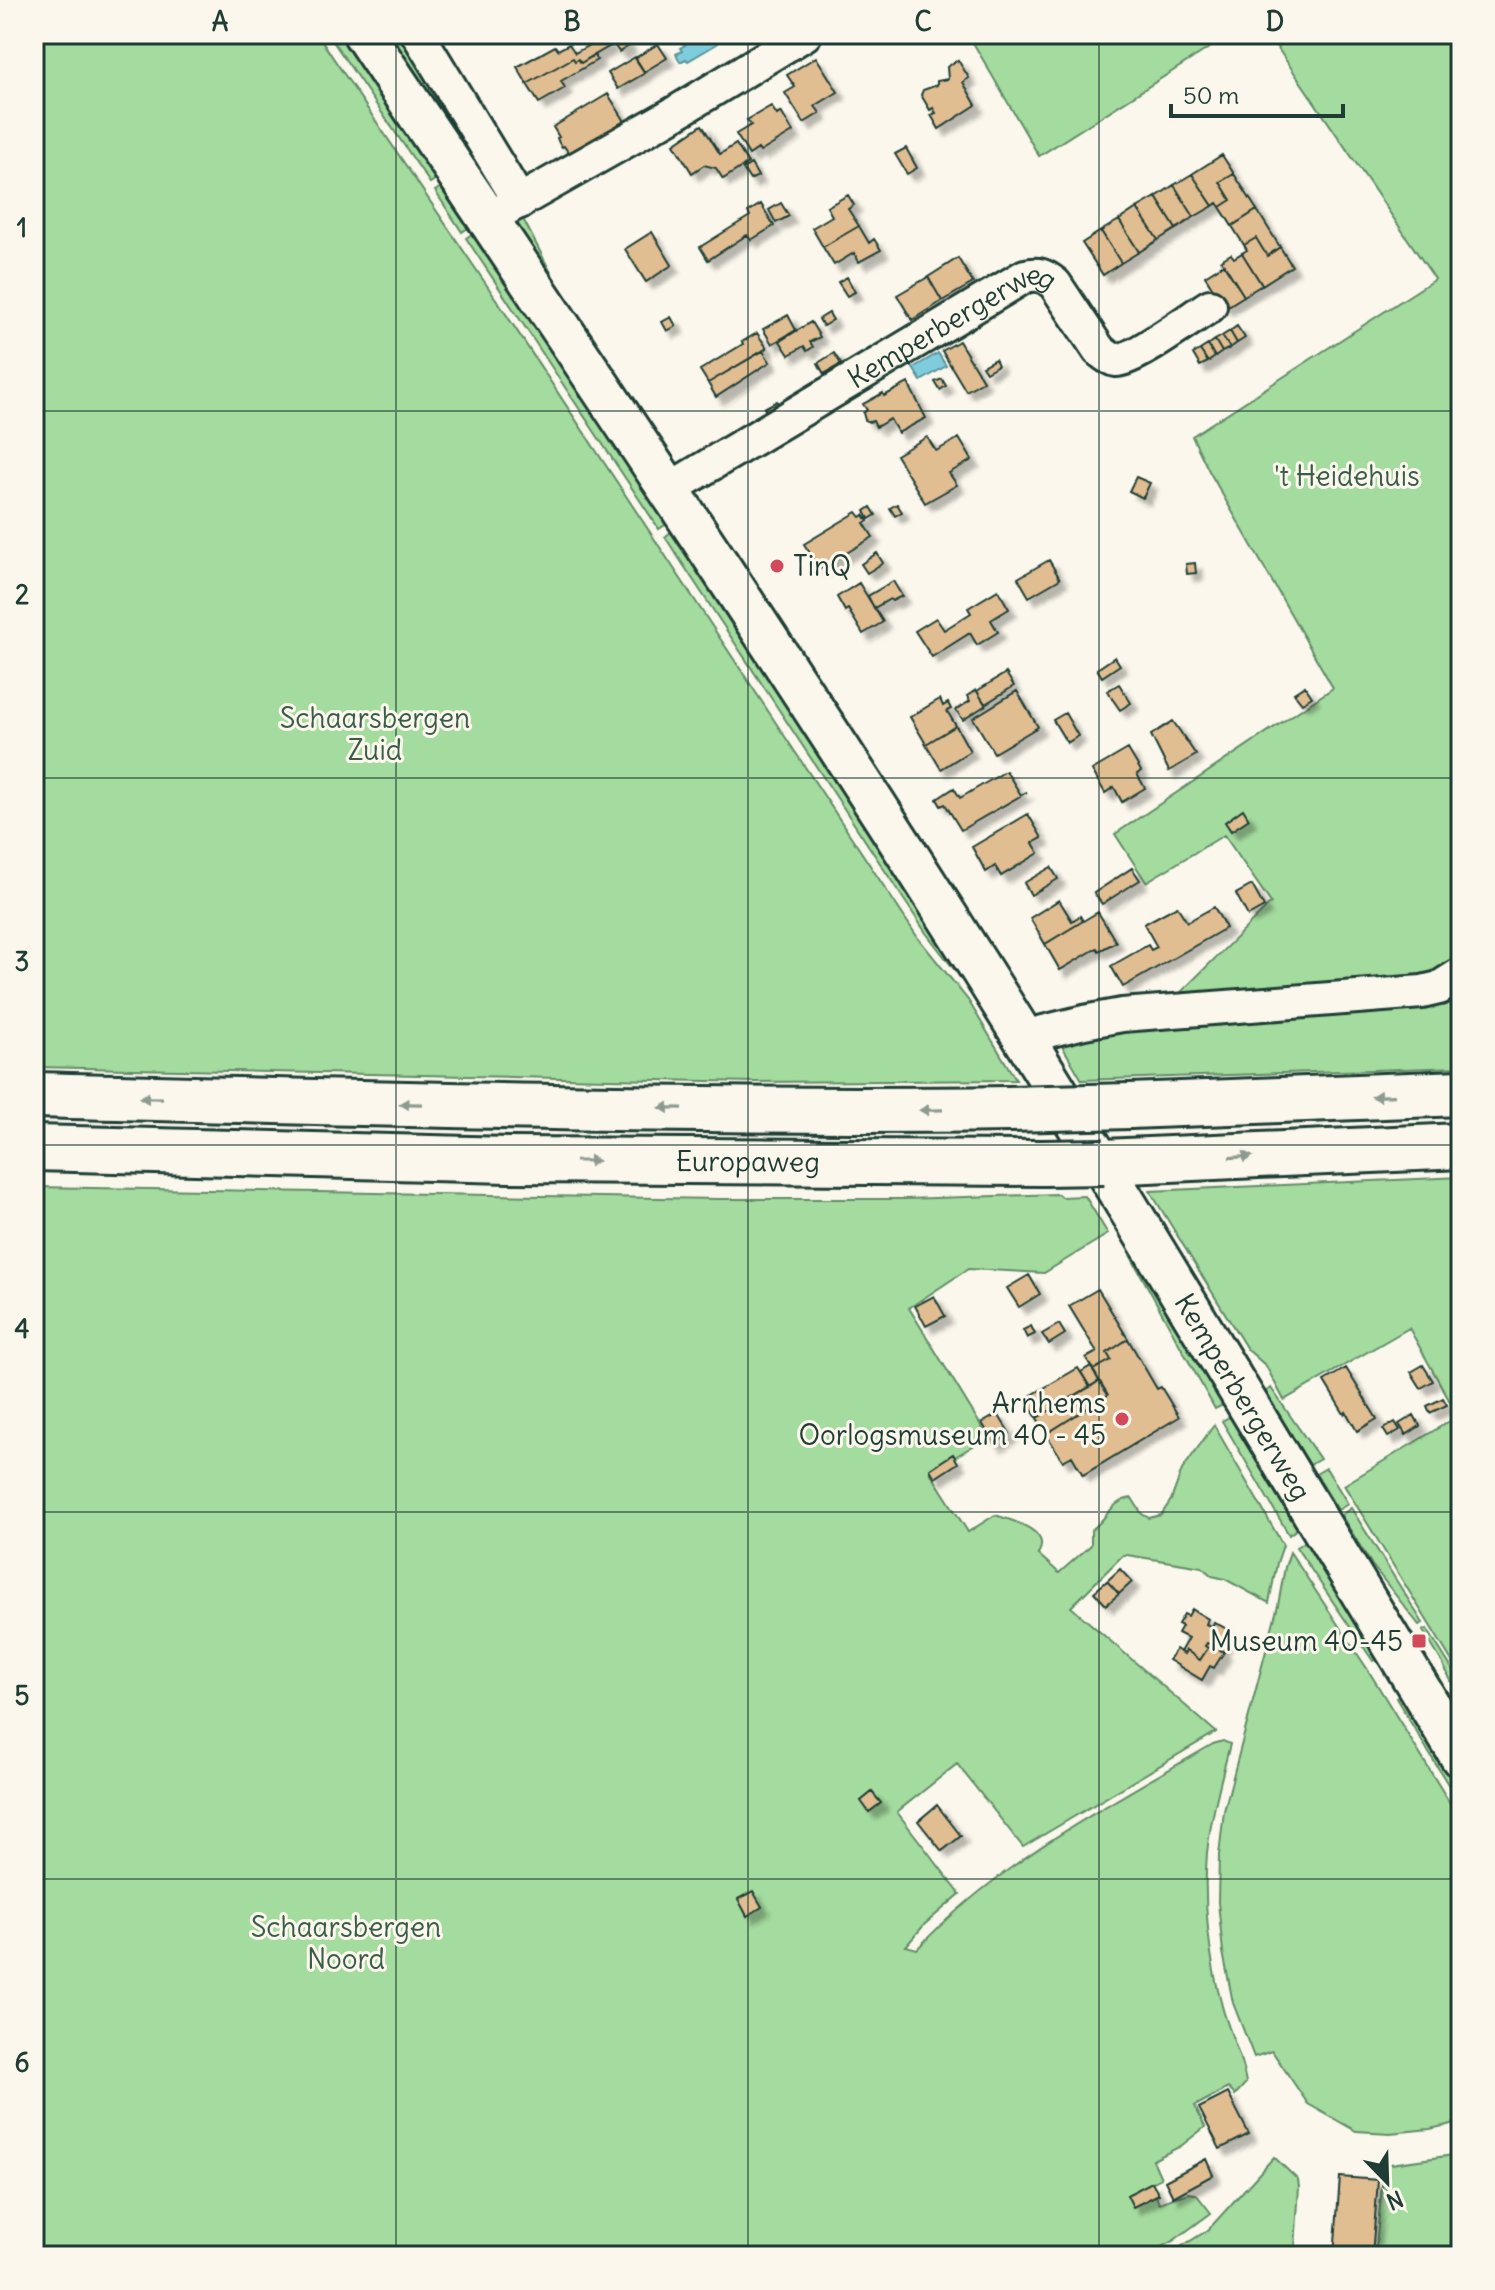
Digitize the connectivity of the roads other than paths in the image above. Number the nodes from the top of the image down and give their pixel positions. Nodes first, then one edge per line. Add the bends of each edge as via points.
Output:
1 (364, 34) edge
2 (418, 34) edge
3 (805, 34) edge
4 (504, 210) junction
5 (1210, 306) dead end
6 (668, 490) junction
7 (1461, 974) edge
8 (1023, 1037) junction
9 (1461, 1093) edge
10 (34, 1095) edge
11 (1461, 1146) edge
12 (34, 1148) edge
13 (509, 1160) junction
14 (34, 1177) edge
15 (1461, 1757) edge

1 - 4 main road, Kemperbergerweg
2 - 4 street, Kemperbergerweg
3 - 4 street
4 - 6 main road, Kemperbergerweg
5 - 6 street, Kemperbergerweg via 1134,355 1117,360 1099,350 1055,284 1046,276 1025,276
6 - 8 main road, Kemperbergerweg
7 - 8 street via 1422,992 1122,1015
8 - 15 main road, Kemperbergerweg
9 -> 10 highway, Europaweg, bridge via 884,1110
13 -> 11 highway, Europaweg, bridge via 1042,1163
12 - 13 highway, Europaweg
13 - 14 highway via 269,1180

